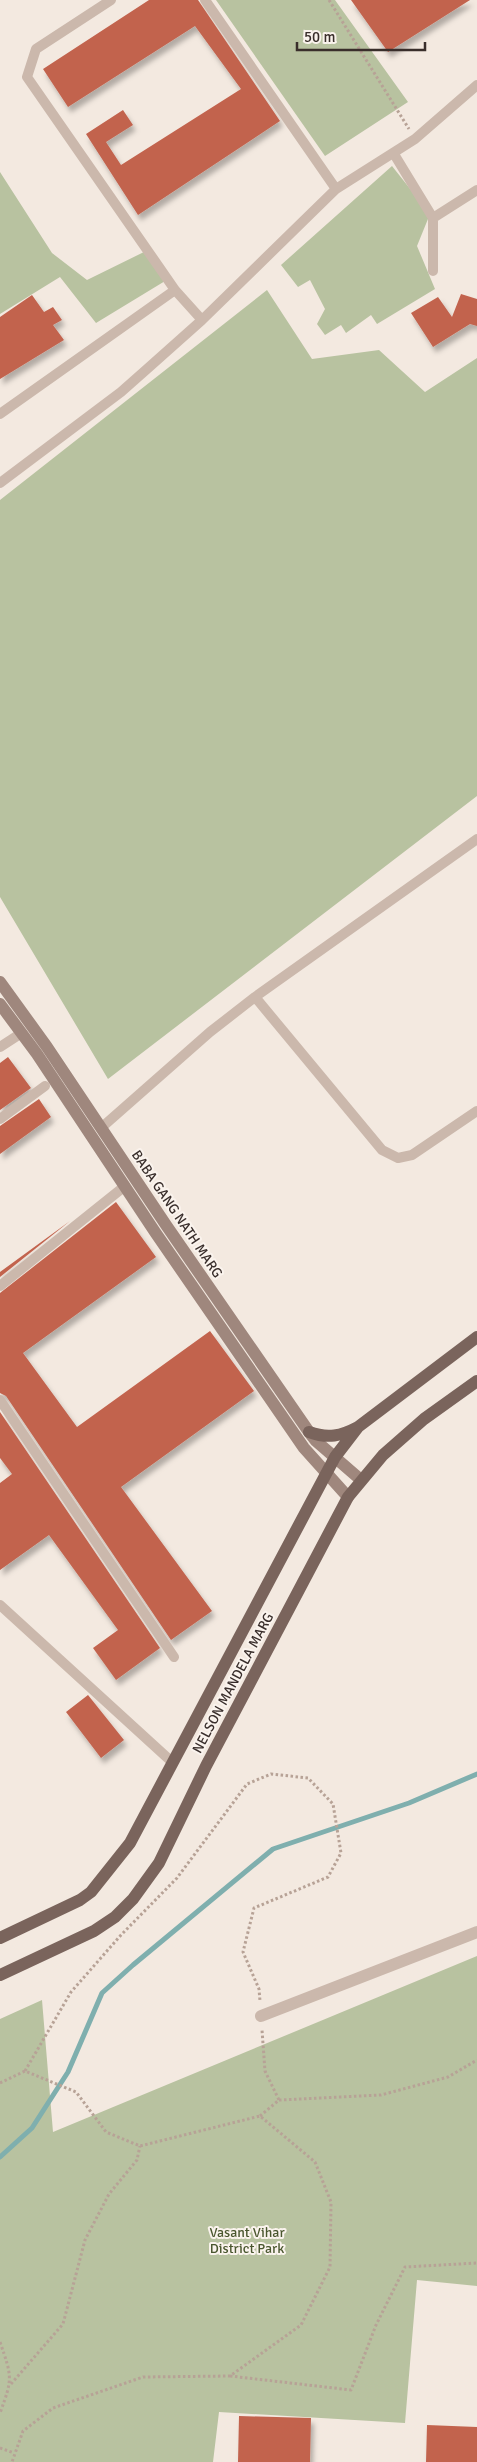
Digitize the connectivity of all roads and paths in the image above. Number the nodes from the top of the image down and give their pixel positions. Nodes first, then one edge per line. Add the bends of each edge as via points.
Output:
1 (111, 0) edge
2 (206, 0) edge
3 (330, 0) edge
4 (477, 85) edge
5 (415, 139) junction
6 (394, 154) junction
7 (336, 189) junction
8 (477, 190) edge
9 (433, 218) junction
10 (433, 271) dead end
11 (175, 290) junction
12 (202, 320) junction
13 (0, 414) edge
14 (0, 483) edge
15 (477, 839) edge
16 (0, 982) edge
17 (255, 996) junction
18 (0, 1004) edge
19 (24, 1029) junction
20 (0, 1047) edge
21 (45, 1086) dead end
22 (477, 1111) edge
23 (0, 1119) edge
24 (101, 1128) junction
25 (125, 1186) junction
26 (0, 1286) edge
27 (477, 1337) edge
28 (477, 1381) edge
29 (0, 1400) edge
30 (358, 1428) junction
31 (309, 1432) junction
32 (335, 1457) junction
33 (326, 1474) junction
34 (361, 1480) junction
35 (348, 1497) junction
36 (0, 1605) edge
37 (174, 1657) dead end
38 (172, 1762) junction
39 (477, 1932) edge
40 (0, 1938) edge
41 (0, 1975) edge
42 (261, 2016) junction
43 (477, 2060) edge
44 (25, 2072) junction
45 (0, 2083) edge
46 (279, 2100) junction
47 (260, 2116) junction
48 (140, 2146) junction
49 (477, 2263) edge
50 (0, 2342) edge
51 (230, 2376) junction
52 (11, 2384) junction
53 (0, 2413) edge
54 (0, 2448) edge
55 (14, 2453) junction
56 (12, 2462) edge

1 - 11 lane via 36,49 27,77
2 - 7 lane
3 - 5 path
4 - 5 lane
5 - 6 lane
6 - 7 lane
6 - 9 lane
7 - 12 lane
8 - 9 lane
9 - 10 lane
11 - 12 lane
11 - 13 lane
12 - 14 lane via 121,392
15 - 17 lane
16 - 19 street, BABA GANG NATH MARG
17 - 22 lane via 382,1150 398,1158 412,1155
17 - 24 lane
18 - 19 street, BABA GANG NATH MARG
19 - 20 lane
19 - 24 street, BABA GANG NATH MARG via 47,1047
19 - 25 street, BABA GANG NATH MARG via 37,1054
21 - 23 lane
24 - 31 street, BABA GANG NATH MARG
25 - 26 lane
25 - 33 street, BABA GANG NATH MARG via 304,1448
27 - 30 main road
28 - 34 main road, NELSON MANDELA MARG via 424,1420 383,1455
29 - 37 lane
30 - 31 main road via 330,1437
30 - 32 main road, NELSON MANDELA MARG
31 - 32 street, BABA GANG NATH MARG
32 - 33 main road, NELSON MANDELA MARG
32 - 34 street, BABA GANG NATH MARG
33 - 35 street, BABA GANG NATH MARG
33 - 38 main road, NELSON MANDELA MARG
34 - 35 main road, NELSON MANDELA MARG
35 - 41 main road, NELSON MANDELA MARG via 206,1766 159,1863 133,1899 94,1931
36 - 38 lane
38 - 40 main road, NELSON MANDELA MARG via 130,1843 91,1892
39 - 42 street
42 - 44 path via 259,1989 243,1952 254,1908 328,1877 341,1853 333,1804 308,1778 271,1774 247,1784 177,1878 71,1992
42 - 46 path via 265,2071
43 - 46 path via 448,2077 381,2095
44 - 45 path
44 - 48 path via 76,2092 106,2132
46 - 47 path
47 - 48 path
47 - 51 path via 315,2162 330,2202 330,2267 301,2325
48 - 52 path via 137,2160 109,2194 85,2240 63,2324
49 - 51 path via 405,2267 376,2325 350,2390
50 - 52 path via 10,2369
51 - 55 path via 143,2377 54,2408 23,2431
52 - 53 path
54 - 55 path
55 - 56 path

